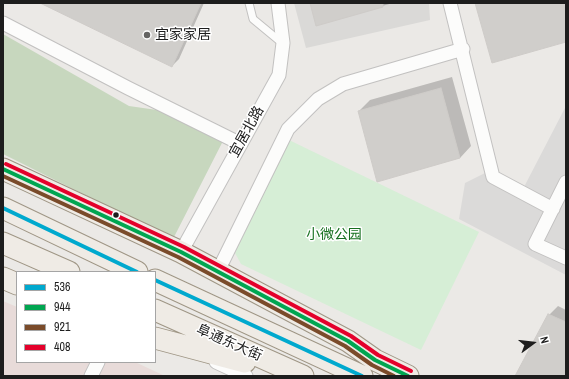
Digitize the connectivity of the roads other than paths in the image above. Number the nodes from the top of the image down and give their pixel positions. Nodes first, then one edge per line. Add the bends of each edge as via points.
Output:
1 (249, 3) edge
2 (278, 3) edge
3 (450, 3) edge
4 (3, 23) edge
5 (283, 43) junction
6 (463, 49) junction
7 (241, 144) junction
8 (3, 169) edge
9 (566, 182) edge
10 (3, 208) edge
11 (553, 209) junction
12 (3, 243) edge
13 (181, 252) junction
14 (566, 258) edge
15 (67, 271) edge
16 (135, 271) edge
17 (217, 273) junction
18 (3, 278) edge
19 (156, 280) edge
20 (16, 284) edge
21 (156, 310) edge
22 (163, 340) edge
23 (98, 363) edge
24 (91, 376) edge
25 (246, 376) edge
26 (298, 376) edge
27 (303, 376) edge
28 (362, 376) edge
29 (408, 376) edge

1 - 5 lane via 253,19
2 - 5 street, 宜居北路
3 - 6 street
4 - 7 street
5 - 7 street, 宜居北路 via 279,75
6 - 11 street via 493,177
6 - 17 street via 344,84 318,99 288,129
7 - 13 street, 宜居北路
8 - 13 main road
9 - 11 street
10 - 16 main road
11 - 14 street via 535,244
12 - 15 main road
13 - 17 main road
17 - 29 main road via 348,341 375,360
18 - 20 main road
19 - 28 main road, 阜通东大街
21 - 27 main road, 阜通东大街
22 - 25 street
22 - 26 main road
23 - 24 street

